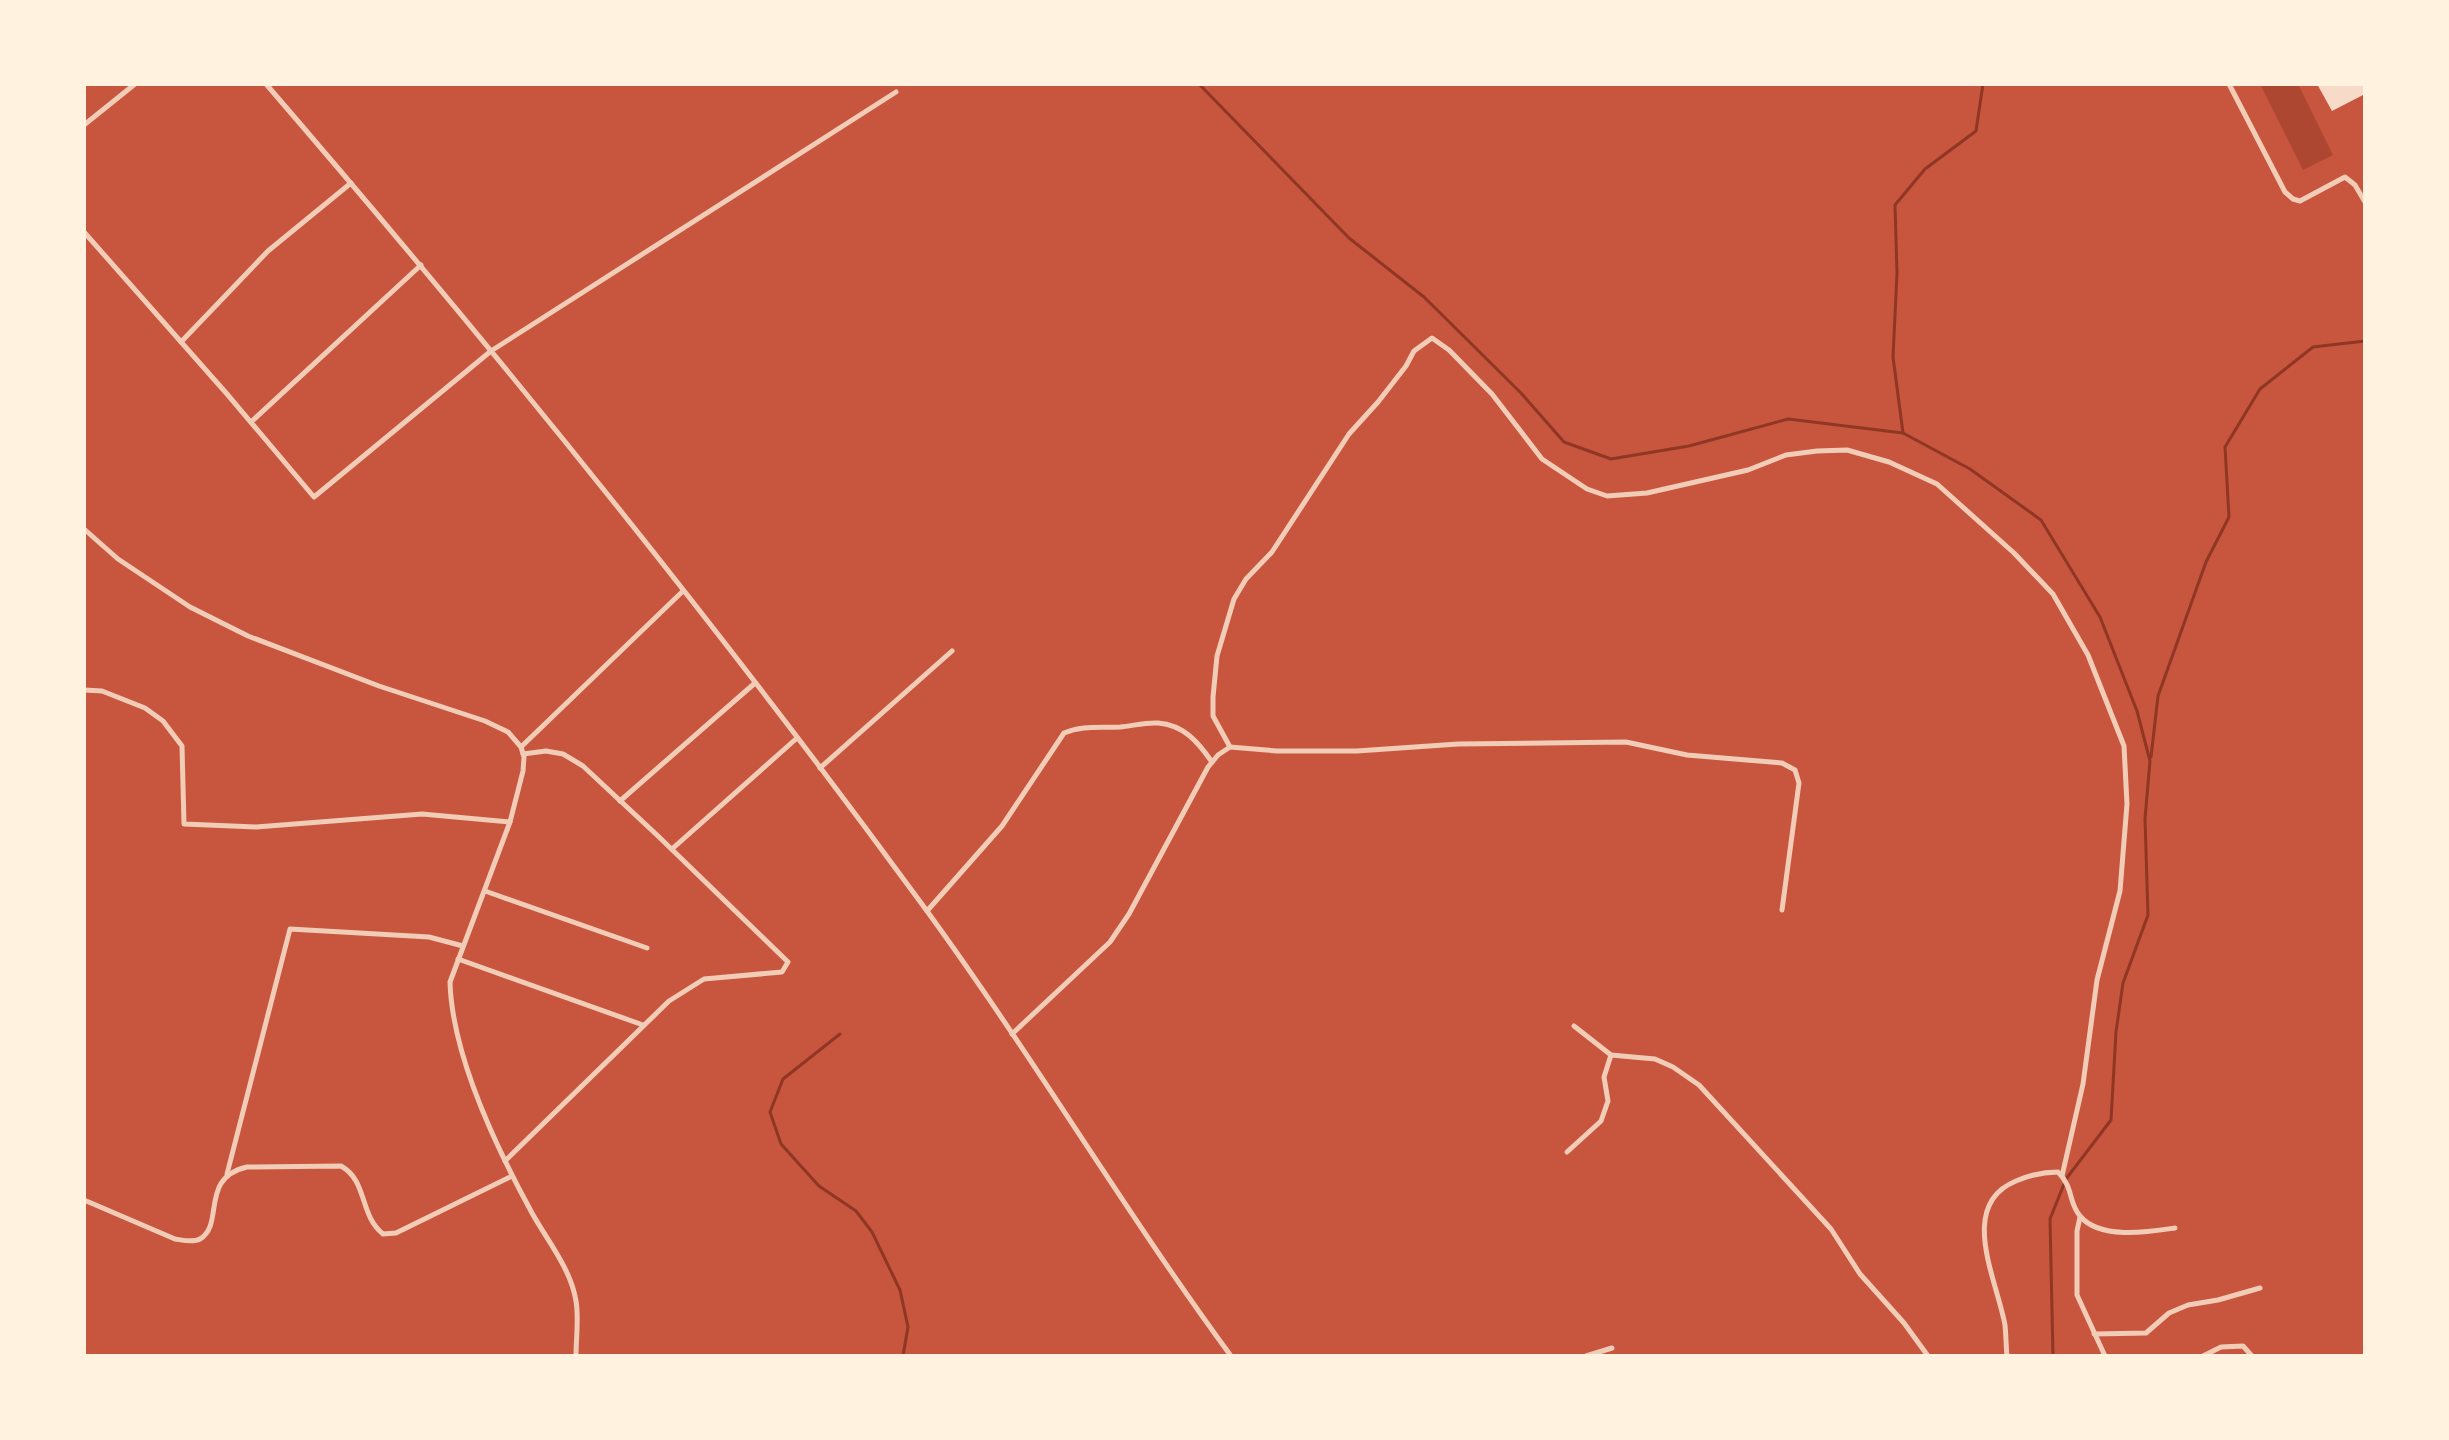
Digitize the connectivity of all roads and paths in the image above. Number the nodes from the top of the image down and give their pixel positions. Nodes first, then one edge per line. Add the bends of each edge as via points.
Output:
1 (135, 84) edge
2 (266, 84) edge
3 (2229, 84) edge
4 (896, 92) dead end
5 (84, 125) edge
6 (351, 183) junction
7 (2365, 202) edge
8 (84, 232) edge
9 (421, 265) junction
10 (181, 342) junction
11 (491, 351) junction
12 (251, 422) junction
13 (84, 529) edge
14 (683, 591) junction
15 (952, 651) dead end
16 (755, 683) junction
17 (84, 690) edge
18 (797, 738) junction
19 (521, 747) junction
20 (1230, 747) junction
21 (523, 754) junction
22 (1212, 762) junction
23 (820, 768) junction
24 (620, 801) junction
25 (510, 822) junction
26 (672, 849) junction
27 (485, 891) junction
28 (1782, 910) dead end
29 (927, 911) junction
30 (463, 946) junction
31 (647, 948) dead end
32 (458, 959) junction
33 (643, 1025) junction
34 (1574, 1026) dead end
35 (1012, 1034) junction
36 (1611, 1055) junction
37 (1567, 1152) dead end
38 (505, 1161) junction
39 (2060, 1174) junction
40 (226, 1175) junction
41 (512, 1176) junction
42 (84, 1200) edge
43 (2080, 1217) junction
44 (2175, 1228) dead end
45 (2260, 1288) dead end
46 (2094, 1334) junction
47 (1612, 1348) dead end
48 (576, 1356) edge
49 (1231, 1356) edge
50 (1586, 1356) edge
51 (1928, 1356) edge
52 (2007, 1356) edge
53 (2105, 1356) edge
54 (2203, 1356) edge
55 (2252, 1356) edge

1 - 5 street
2 - 6 street
3 - 7 street via 2293,199 2300,201 2345,177
4 - 11 street
6 - 9 street
6 - 10 street via 268,251
8 - 10 street
9 - 11 street
9 - 12 street
10 - 12 street
11 - 12 street via 314,497
11 - 14 street
13 - 19 street via 118,559 190,607 248,636 485,721 508,732
14 - 16 street
14 - 19 street
15 - 23 street
16 - 18 street
16 - 24 street
17 - 25 street via 102,691 145,708 182,746 184,824 256,827 422,814
18 - 23 street
18 - 26 street
19 - 21 street
20 - 22 street
20 - 28 street via 1357,751 1626,742 1687,755 1782,763 1795,770 1799,783
20 - 39 street via 1213,716 1213,697 1217,656 1234,599 1272,552 1349,434 1414,351 1432,338 1492,394 1542,459 1607,496 1647,493 1817,451 1847,450 1937,484 2053,594 2088,655 2124,746 2127,804 2120,891 2097,980 2083,1084
21 - 24 street via 563,754
21 - 25 street
22 - 29 street via 1198,741 1180,728 1157,722 1078,727 1064,733 1002,826
22 - 35 street via 1110,942
23 - 29 street
24 - 26 street
25 - 27 street
26 - 33 street via 788,962 782,972 704,979
27 - 30 street
27 - 31 street
29 - 35 street
30 - 32 street
30 - 40 street via 429,937 290,929
32 - 33 street
32 - 38 street via 450,982 459,1043
33 - 38 street
34 - 36 street
35 - 49 street
36 - 37 street via 1601,1121
36 - 51 street via 1655,1059 1699,1085 1821,1217
38 - 41 street
39 - 43 street
39 - 52 street via 2043,1172 2002,1186 1988,1202 1983,1226
40 - 41 street via 247,1167 341,1166 358,1181 367,1215 383,1234 396,1233
40 - 42 street via 208,1231 190,1241
41 - 48 street via 569,1276 576,1301
43 - 44 street via 2120,1232
43 - 46 street via 2077,1295
45 - 46 street via 2188,1305 2146,1333
46 - 53 street
47 - 50 street
54 - 55 street via 2221,1347 2243,1346

